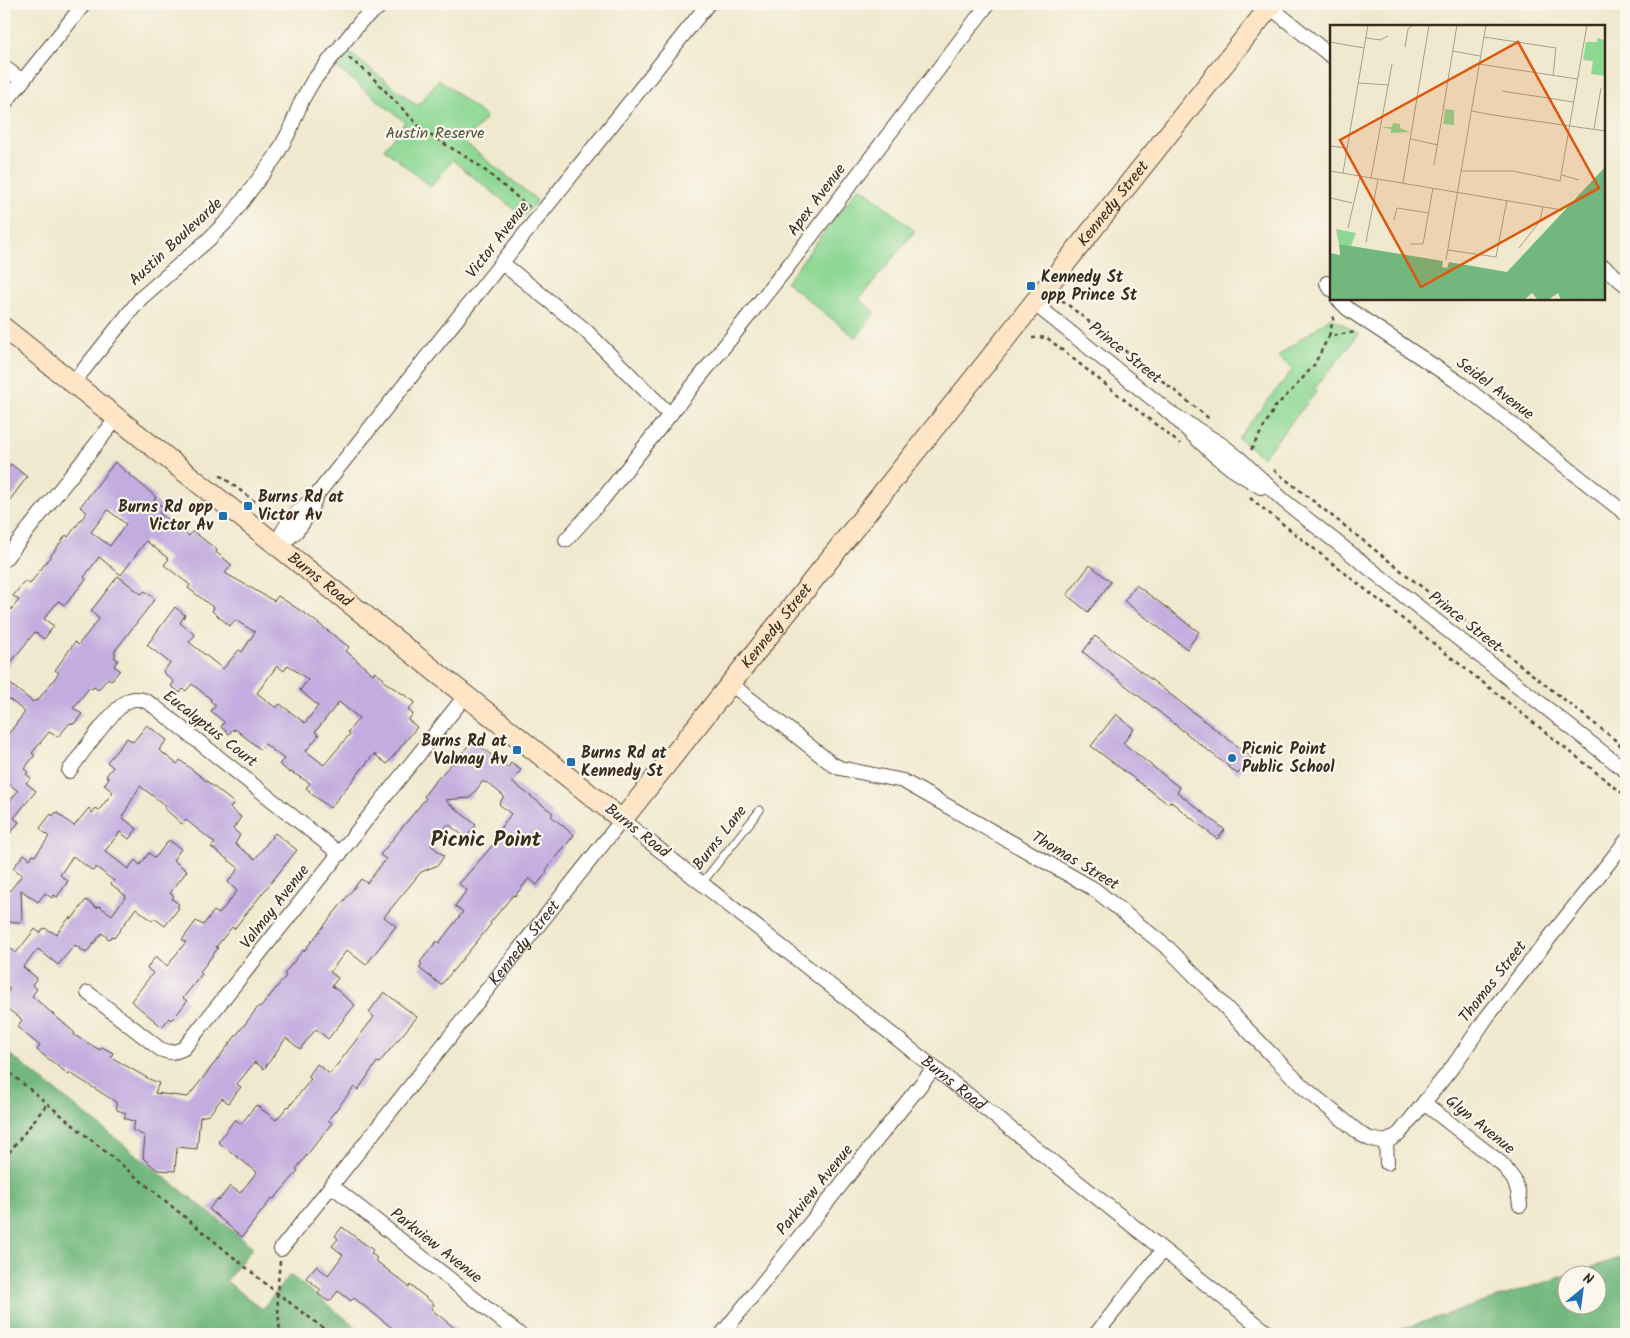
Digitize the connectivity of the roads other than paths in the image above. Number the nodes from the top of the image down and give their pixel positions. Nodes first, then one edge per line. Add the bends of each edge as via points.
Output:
1 (84, 4) edge
2 (383, 4) edge
3 (708, 4) edge
4 (988, 4) edge
5 (1271, 5) edge
6 (1330, 55) edge
7 (4, 67) edge
8 (22, 81) junction
9 (4, 104) edge
10 (502, 263) junction
11 (1605, 268) edge
12 (1626, 285) edge
13 (1339, 300) edge
14 (1035, 304) junction
15 (4, 328) edge
16 (73, 383) junction
17 (670, 415) junction
18 (117, 418) junction
19 (1626, 514) edge
20 (566, 540) dead end
21 (277, 545) junction
22 (4, 560) edge
23 (731, 684) junction
24 (466, 695) junction
25 (69, 771) dead end
26 (1626, 771) edge
27 (760, 810) dead end
28 (622, 820) junction
29 (1626, 842) edge
30 (340, 854) junction
31 (702, 883) junction
32 (88, 993) dead end
33 (934, 1068) junction
34 (1424, 1103) junction
35 (1386, 1142) junction
36 (1387, 1164) dead end
37 (331, 1185) junction
38 (1520, 1205) dead end
39 (281, 1248) road end
40 (1163, 1250) junction
41 (519, 1334) edge
42 (722, 1334) edge
43 (1096, 1334) edge
44 (1270, 1334) edge

1 - 8 street
2 - 16 street, Austin Boulevarde via 361,20 313,81 276,156 229,219 141,298
3 - 10 street, Victor Avenue
4 - 17 street, Apex Avenue
5 - 6 street
5 - 14 street, Kennedy Street
7 - 8 street
8 - 9 street
10 - 17 street via 590,334
10 - 21 street, Victor Avenue via 315,497 281,532
11 - 12 street
13 - 19 street, Seidel Avenue via 1461,384
14 - 23 street, Kennedy Street
14 - 26 street, Prince Street via 1169,412 1232,470 1283,500
15 - 16 street, Burns Road
16 - 18 street, Burns Road
17 - 20 street, Apex Avenue
18 - 21 street, Burns Road
18 - 22 street
21 - 24 street, Burns Road
23 - 28 street, Kennedy Street
23 - 35 street, Thomas Street via 832,764 903,782 1094,889 1173,952 1310,1093 1362,1135
24 - 28 street, Burns Road
24 - 30 street, Valmay Avenue
25 - 30 street, Eucalyptus Court via 120,707 140,699 155,707
27 - 31 lane, Burns Lane
28 - 31 street, Burns Road
28 - 37 street, Kennedy Street
29 - 34 street, Thomas Street via 1486,1017
30 - 32 street, Valmay Avenue via 190,1042 178,1052 166,1052 153,1044
31 - 33 street, Burns Road
33 - 40 street, Burns Road
33 - 42 street, Parkview Avenue
34 - 35 street, Thomas Street via 1399,1134
34 - 38 street, Glyn Avenue via 1502,1164 1514,1180
35 - 36 street
37 - 39 street, Kennedy Street
37 - 41 street, Parkview Avenue
40 - 43 street
40 - 44 street, Burns Road

